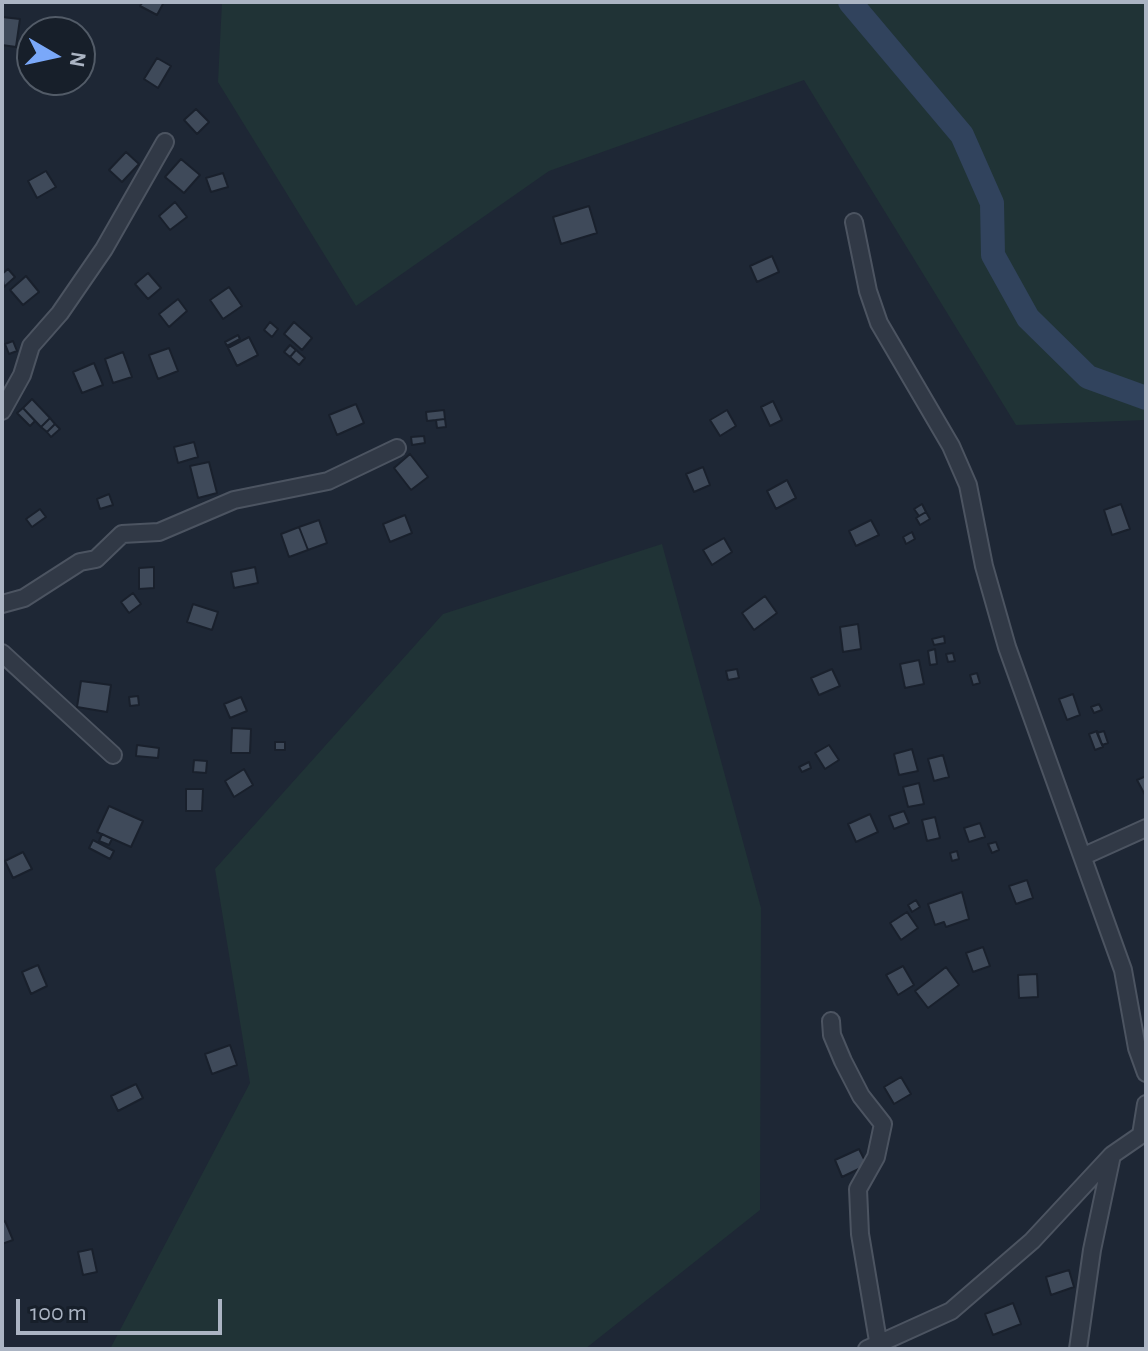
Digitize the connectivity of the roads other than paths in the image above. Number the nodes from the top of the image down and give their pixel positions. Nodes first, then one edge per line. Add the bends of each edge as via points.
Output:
1 (165, 142) dead end
2 (854, 222) dead end
3 (2, 411) edge
4 (397, 448) dead end
5 (2, 604) edge
6 (2, 653) edge
7 (113, 755) dead end
8 (1146, 828) edge
9 (1084, 856) junction
10 (831, 1021) dead end
11 (1146, 1073) edge
12 (1146, 1104) edge
13 (1112, 1155) junction
14 (872, 1345) edge
15 (1078, 1349) edge

1 - 3 street via 104,249 31,346
2 - 9 street via 879,323 962,467 1007,647
4 - 5 street via 328,481 234,500 159,532 122,534 96,559 80,562 24,598
6 - 7 street
8 - 9 street
9 - 11 street via 1123,970
10 - 14 street via 843,1061 883,1124 876,1157 858,1189
12 - 13 street via 1141,1135
13 - 14 street via 1032,1241 951,1311
13 - 15 street

